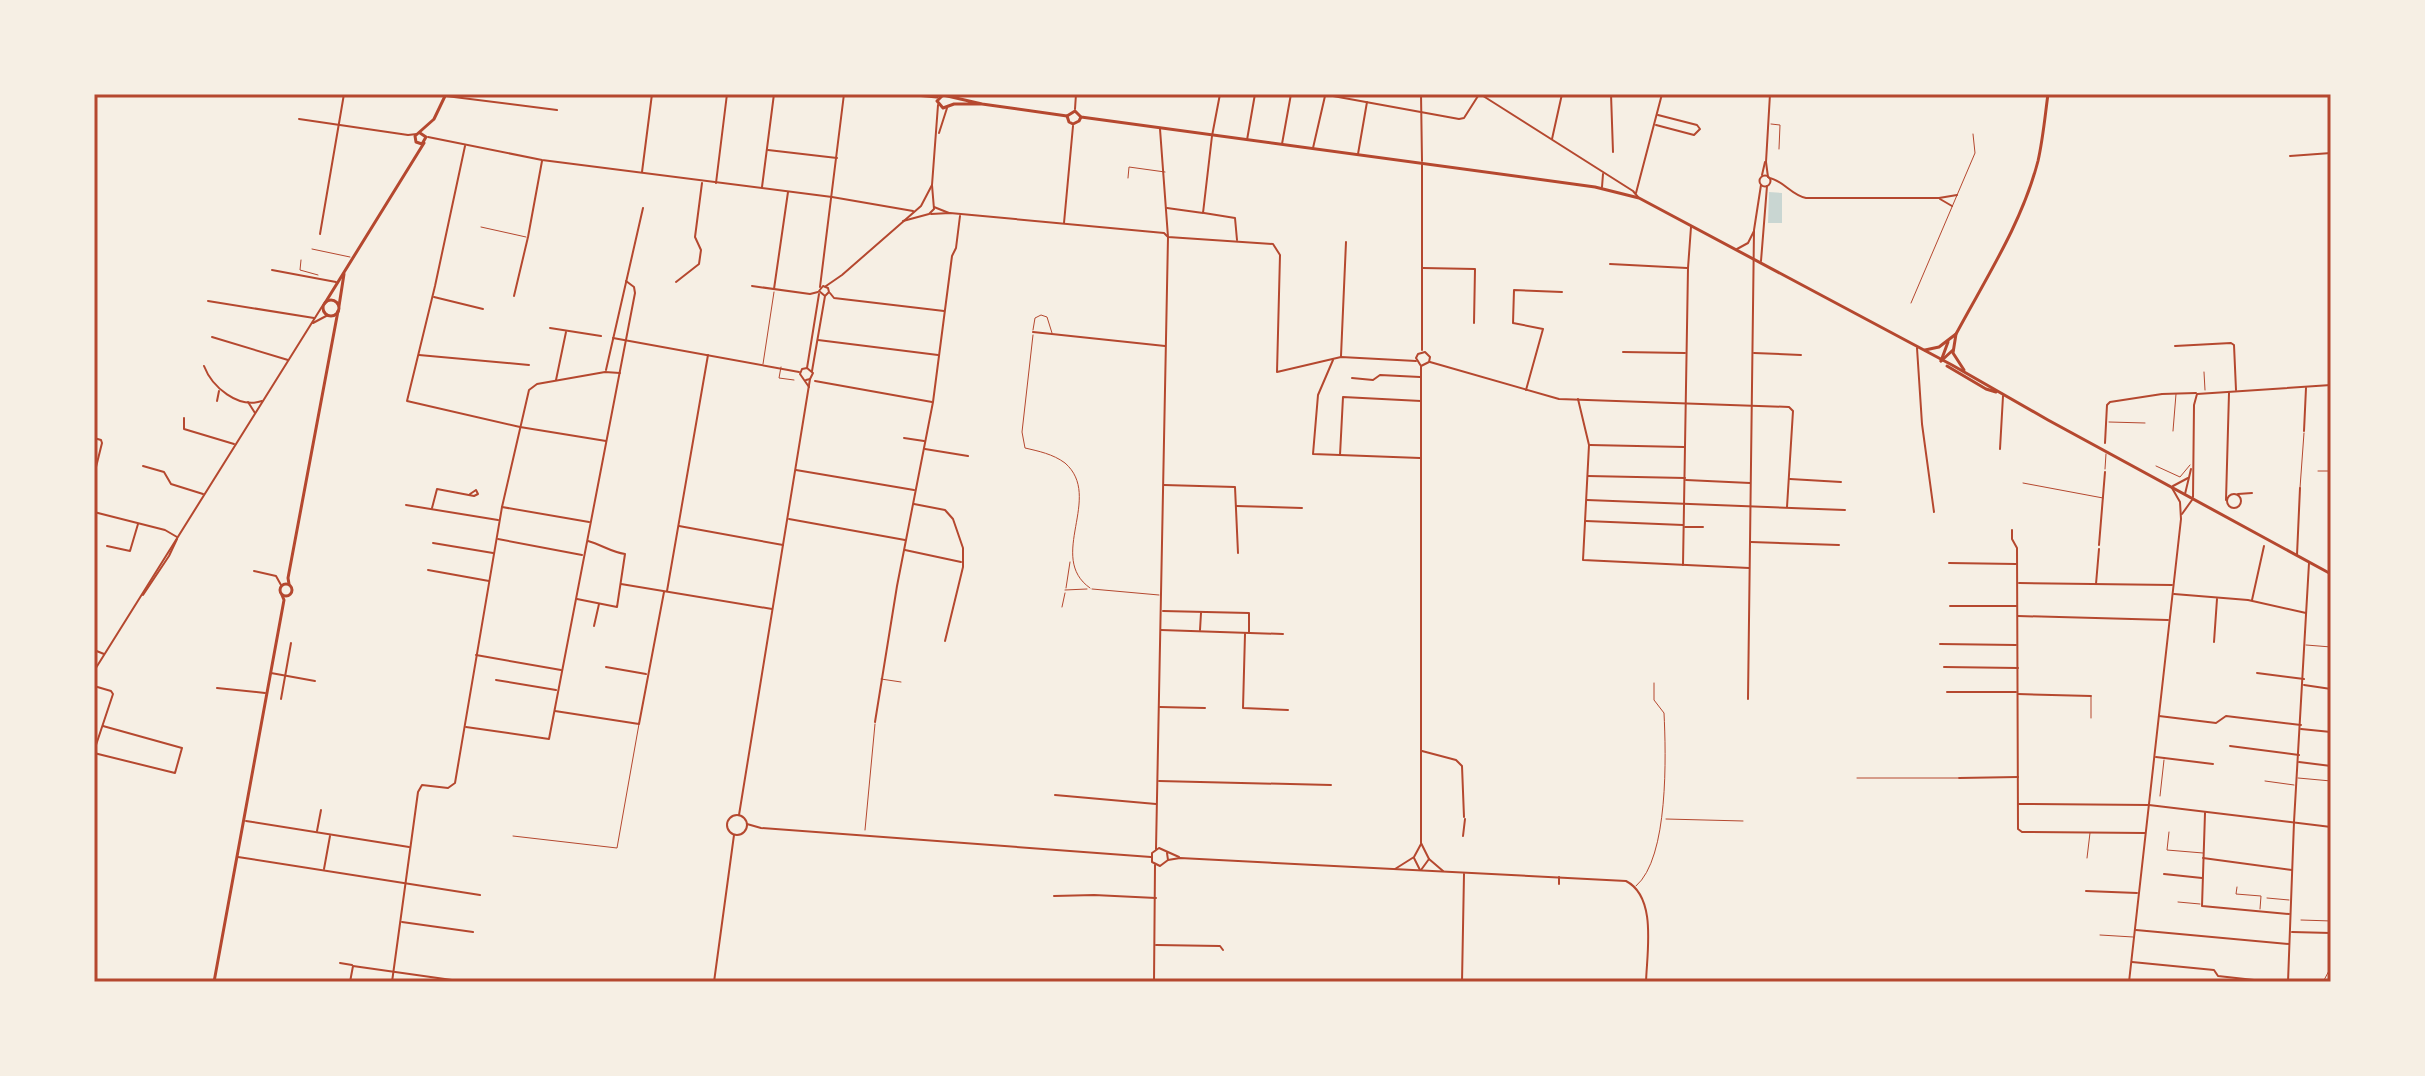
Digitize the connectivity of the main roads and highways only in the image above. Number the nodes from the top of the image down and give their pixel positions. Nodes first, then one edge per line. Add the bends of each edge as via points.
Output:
1 (907, 94) edge
2 (2048, 94) edge
3 (446, 95) edge
4 (942, 95) edge
5 (922, 96) junction
6 (938, 104) junction
7 (982, 104) junction
8 (948, 107) junction
9 (1067, 116) junction
10 (1081, 117) junction
11 (433, 120) junction
12 (419, 133) junction
13 (425, 140) junction
14 (416, 141) junction
15 (415, 157) junction
16 (345, 270) junction
17 (325, 303) junction
18 (339, 309) junction
19 (329, 315) junction
20 (335, 328) junction
21 (1956, 334) junction
22 (1948, 342) junction
23 (1953, 350) junction
24 (1923, 351) junction
25 (1943, 362) junction
26 (1966, 373) junction
27 (1987, 387) junction
28 (2331, 574) edge
29 (284, 585) junction
30 (283, 597) junction
31 (214, 982) edge

1 - 5 main road
2 - 21 main road via 2029,189
3 - 11 main road
4 - 5 main road
4 - 6 main road
4 - 7 main road
4 - 8 main road via 951,102
5 - 6 main road
6 - 8 main road
7 - 8 main road
7 - 9 main road
9 - 10 main road via 1075,111
9 - 10 main road via 1073,124
10 - 24 main road via 1637,196
11 - 12 main road
11 - 13 main road
12 - 13 main road
12 - 14 main road
13 - 14 main road
13 - 15 main road
14 - 15 main road
15 - 16 main road
16 - 17 main road
16 - 18 main road
17 - 18 main road via 333,300
17 - 19 main road
18 - 19 main road
18 - 20 main road
19 - 20 main road
20 - 29 main road
21 - 22 main road
21 - 23 main road
22 - 24 main road
22 - 25 main road
23 - 25 main road
23 - 26 main road
24 - 25 main road
25 - 26 main road
25 - 27 main road
26 - 27 main road
27 - 28 main road
29 - 30 main road via 279,590
29 - 30 main road via 292,590
30 - 31 main road

